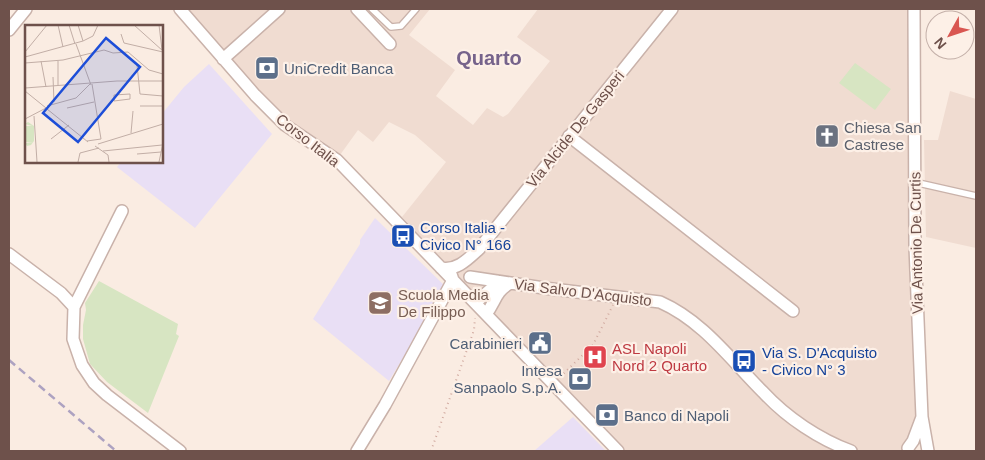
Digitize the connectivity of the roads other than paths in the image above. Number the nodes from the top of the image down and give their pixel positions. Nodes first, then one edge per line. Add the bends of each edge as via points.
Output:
1 (26, 9) edge
2 (180, 9) edge
3 (279, 9) edge
4 (357, 9) edge
5 (372, 9) edge
6 (416, 9) edge
7 (672, 9) edge
8 (914, 9) edge
9 (9, 30) edge
10 (390, 44) dead end
11 (223, 59) junction
12 (568, 136) junction
13 (914, 182) junction
14 (976, 196) edge
15 (122, 211) dead end
16 (479, 249) junction
17 (9, 254) edge
18 (457, 266) junction
19 (441, 268) junction
20 (470, 275) junction
21 (453, 280) junction
22 (497, 281) junction
23 (510, 283) junction
24 (475, 302) junction
25 (74, 307) junction
26 (793, 311) dead end
27 (481, 315) junction
28 (922, 417) junction
29 (828, 448) edge
30 (906, 450) edge
31 (180, 451) edge
32 (357, 451) edge
33 (618, 451) edge
34 (851, 451) edge
35 (928, 451) edge

1 - 9 street
2 - 11 street, Corso Italia
3 - 11 street
4 - 10 street
5 - 6 lane via 391,27 401,26
7 - 12 street, Via Alcide De Gasperi
8 - 13 street, Via Antonio De Curtis
11 - 19 street, Corso Italia via 285,125 337,160
12 - 16 street, Via Alcide De Gasperi
12 - 26 street
13 - 14 lane
13 - 28 street, Via Antonio De Curtis
15 - 25 street
16 - 18 street, Via Alcide De Gasperi
16 - 20 street, Via Alcide De Gasperi
17 - 25 street via 61,293
18 - 19 street
18 - 20 street via 468,268
18 - 21 street via 451,274
19 - 21 street, Corso Italia
20 - 21 street via 463,284
20 - 22 street, Via Salvo D'Acquisto
21 - 24 street, Corso Italia
21 - 32 street
22 - 23 street, Via Salvo D'Acquisto
22 - 24 street
23 - 27 street
23 - 29 street, Via Salvo D'Acquisto via 660,302 677,309 719,343 763,394
24 - 27 street, Corso Italia
25 - 31 street via 73,339 90,377 106,395
27 - 33 street, Corso Italia
28 - 30 street, Via Antonio De Curtis
28 - 35 street, Via Antonio De Curtis
29 - 34 street, Via Salvo D'Acquisto
30 - 35 street via 919,446

